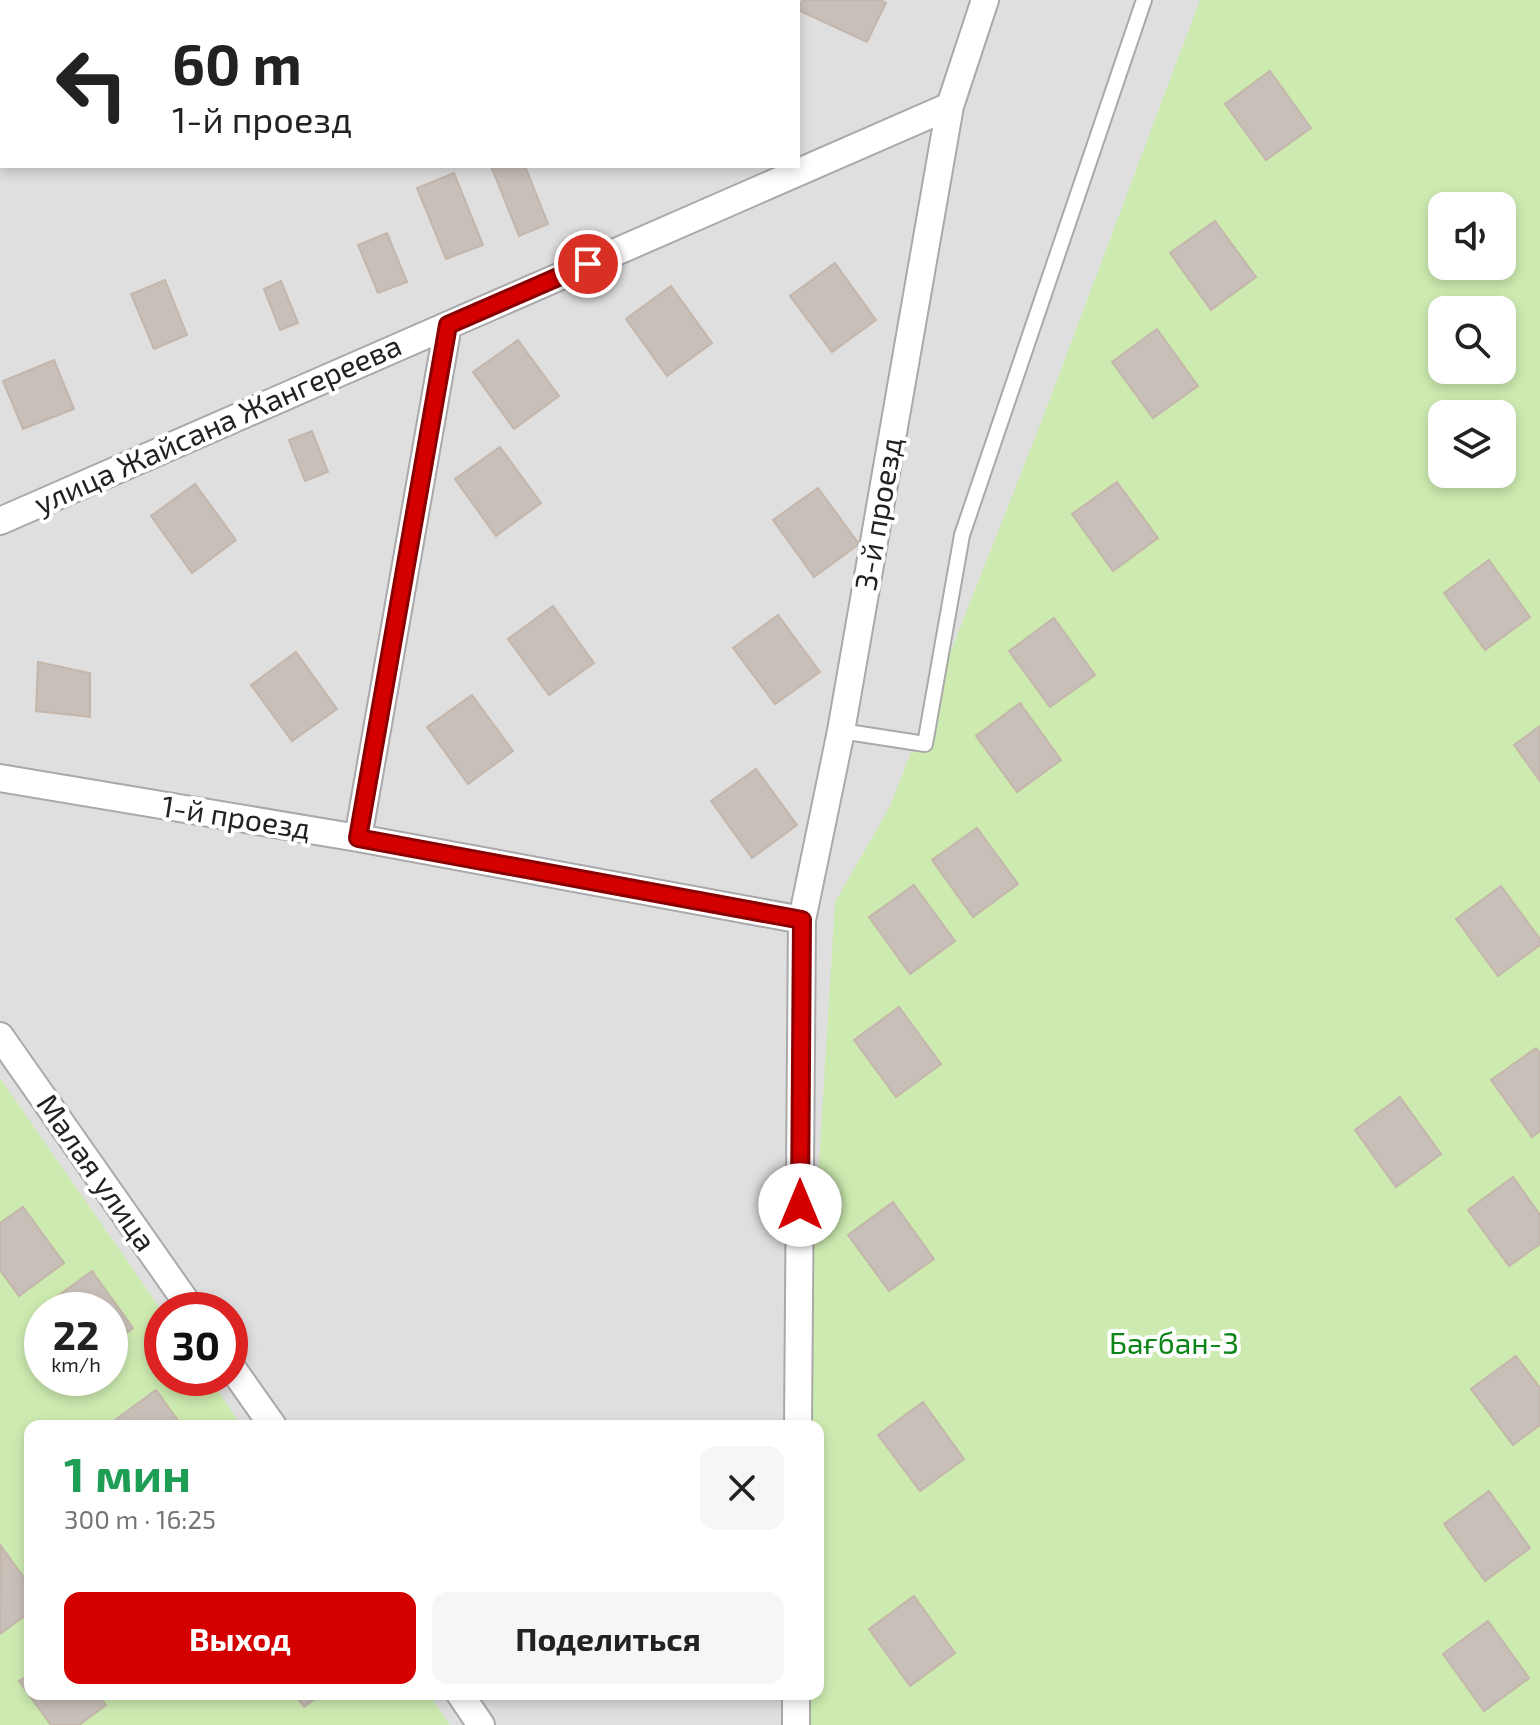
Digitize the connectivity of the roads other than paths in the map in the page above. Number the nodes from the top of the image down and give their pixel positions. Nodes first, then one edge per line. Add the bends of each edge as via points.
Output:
1 (985, 0) edge
2 (1144, 0) edge
3 (950, 106) junction
4 (448, 325) junction
5 (0, 521) edge
6 (841, 731) junction
7 (0, 778) edge
8 (358, 838) junction
9 (802, 920) junction
10 (0, 1036) edge
11 (179, 1292) edge
12 (248, 1391) edge
13 (269, 1420) edge
14 (798, 1420) edge
15 (464, 1700) edge
16 (796, 1700) edge
17 (481, 1725) edge
18 (796, 1725) edge

1 - 3 street
2 - 6 lane via 962,535 925,744
3 - 4 street, улица Жайсана Жангереева
3 - 6 street, 3-й проезд
4 - 5 street, улица Жайсана Жангереева
4 - 8 street
6 - 9 street, 3-й проезд
7 - 8 street, 1-й проезд
8 - 9 street, 1-й проезд
9 - 14 street, 3-й проезд
10 - 11 street, Малая улица
12 - 13 street
15 - 17 street
16 - 18 street

